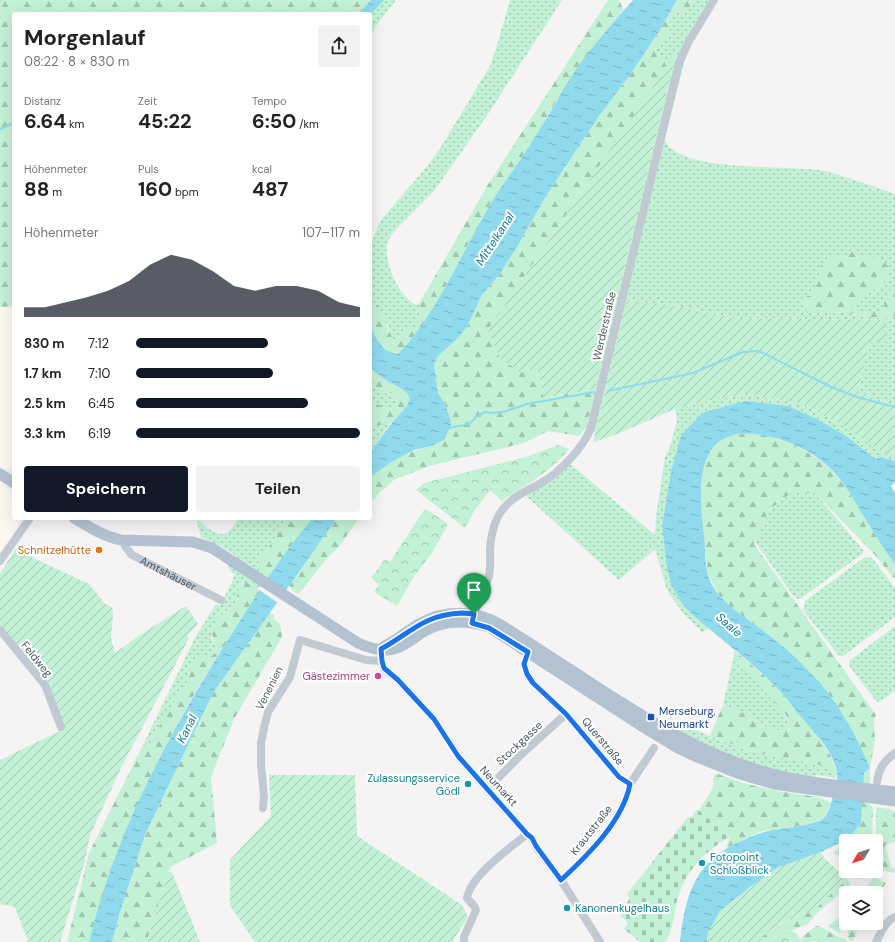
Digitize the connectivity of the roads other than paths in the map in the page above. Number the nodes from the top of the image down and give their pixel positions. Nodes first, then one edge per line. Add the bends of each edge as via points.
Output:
1 (714, 0) edge
2 (0, 474) edge
3 (12, 481) edge
4 (28, 520) edge
5 (77, 520) edge
6 (125, 540) junction
7 (0, 561) edge
8 (221, 600) dead end
9 (473, 619) junction
10 (0, 630) edge
11 (381, 649) junction
12 (528, 652) junction
13 (382, 661) junction
14 (566, 714) junction
15 (60, 727) dead end
16 (654, 748) dead end
17 (895, 753) edge
18 (877, 782) dead end
19 (630, 784) junction
20 (819, 787) junction
21 (487, 789) junction
22 (891, 796) edge
23 (263, 808) dead end
24 (527, 834) junction
25 (561, 880) junction
26 (893, 918) edge
27 (464, 942) edge
28 (600, 942) edge
29 (876, 942) edge

1 - 9 street, Werderstraße via 679,63 589,433 585,442 550,478 519,494 502,510 492,538 489,576
2 - 3 main road
4 - 7 street
5 - 6 main road, Amtshäuser via 103,535
6 - 8 street, Amtshäuser via 125,546 132,555
6 - 11 main road, Amtshäuser via 193,542 212,548 358,643 373,649
9 - 11 main road via 450,614 429,619
9 - 12 main road
9 - 20 main road via 489,618 692,745 759,770
10 - 15 street, Feldweg via 44,685
11 - 13 street
12 - 14 street, Querstraße via 524,664 527,674
12 - 20 main road via 640,725 697,757 774,784
13 - 21 street, Neumarkt via 384,668 434,719 458,756
13 - 23 street, Venenien via 362,659 300,640 290,677 268,712 264,728 261,743
14 - 19 street, Querstraße via 619,777
14 - 21 street, Stockgasse
16 - 19 street, Krautstraße
17 - 18 street via 880,767
19 - 25 street, Krautstraße via 617,817 585,858
20 - 22 main road
21 - 24 street, Neumarkt
24 - 25 street, Neumarkt
24 - 27 street via 486,869 472,886 467,898 476,910
25 - 28 street, Neumarkt
26 - 29 street

